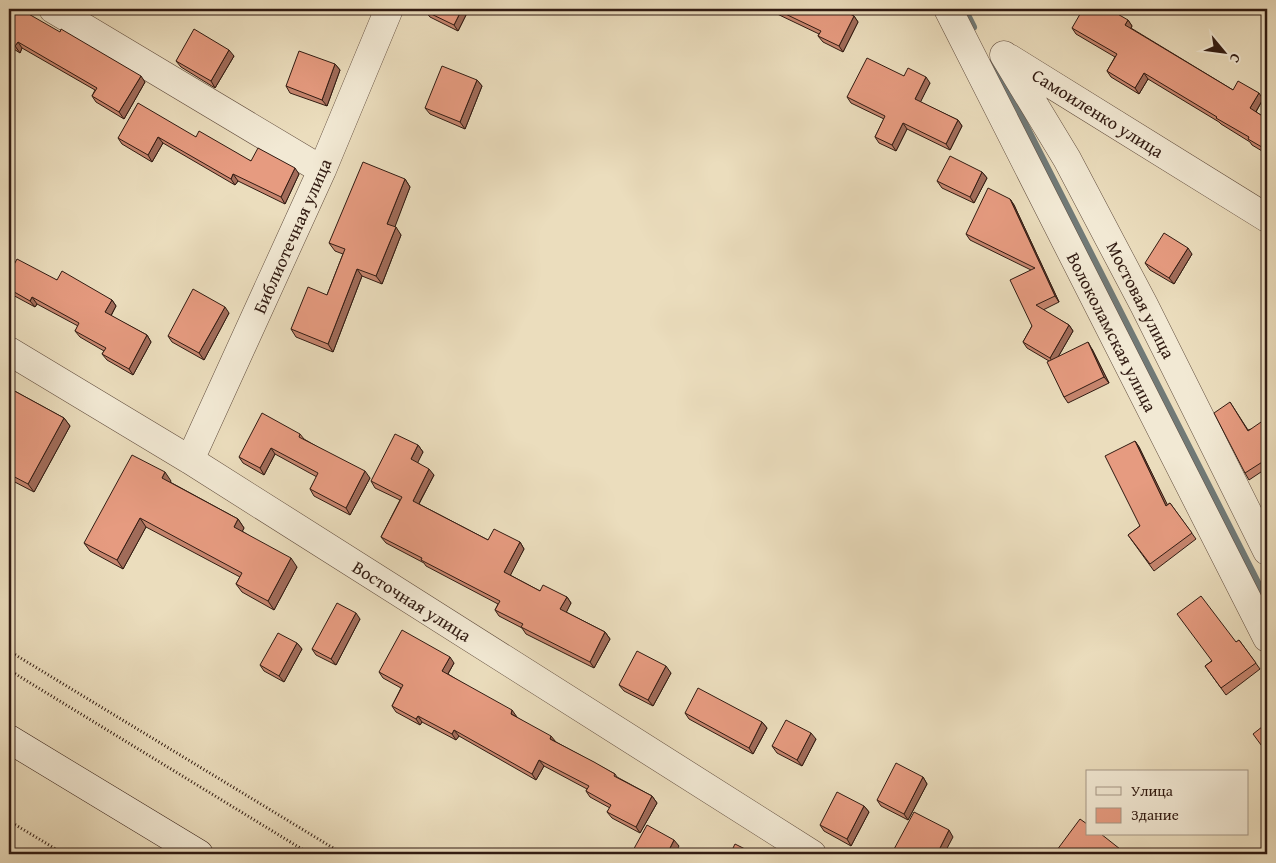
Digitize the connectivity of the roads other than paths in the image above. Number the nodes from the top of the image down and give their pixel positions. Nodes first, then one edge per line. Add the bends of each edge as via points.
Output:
1 (53, 9) edge
2 (389, 9) edge
3 (929, 9) edge
4 (952, 17) edge
5 (1004, 55) junction
6 (322, 170) junction
7 (1267, 218) edge
8 (9, 351) edge
9 (190, 460) junction
10 (1267, 551) edge
11 (1267, 638) edge
12 (9, 739) edge
13 (198, 854) edge
14 (812, 854) edge

1 - 6 street
2 - 6 street, Библиотечная улица
3 - 4 street, Самоиленко улица
4 - 5 street, Самоиленко улица
4 - 11 street, Волоколамская улица
5 - 7 street, Самоиленко улица
5 - 10 street, Мостовая улица via 1067,159
6 - 9 street, Библиотечная улица
8 - 9 street, Восточная улица
9 - 14 street, Восточная улица
12 - 13 street

